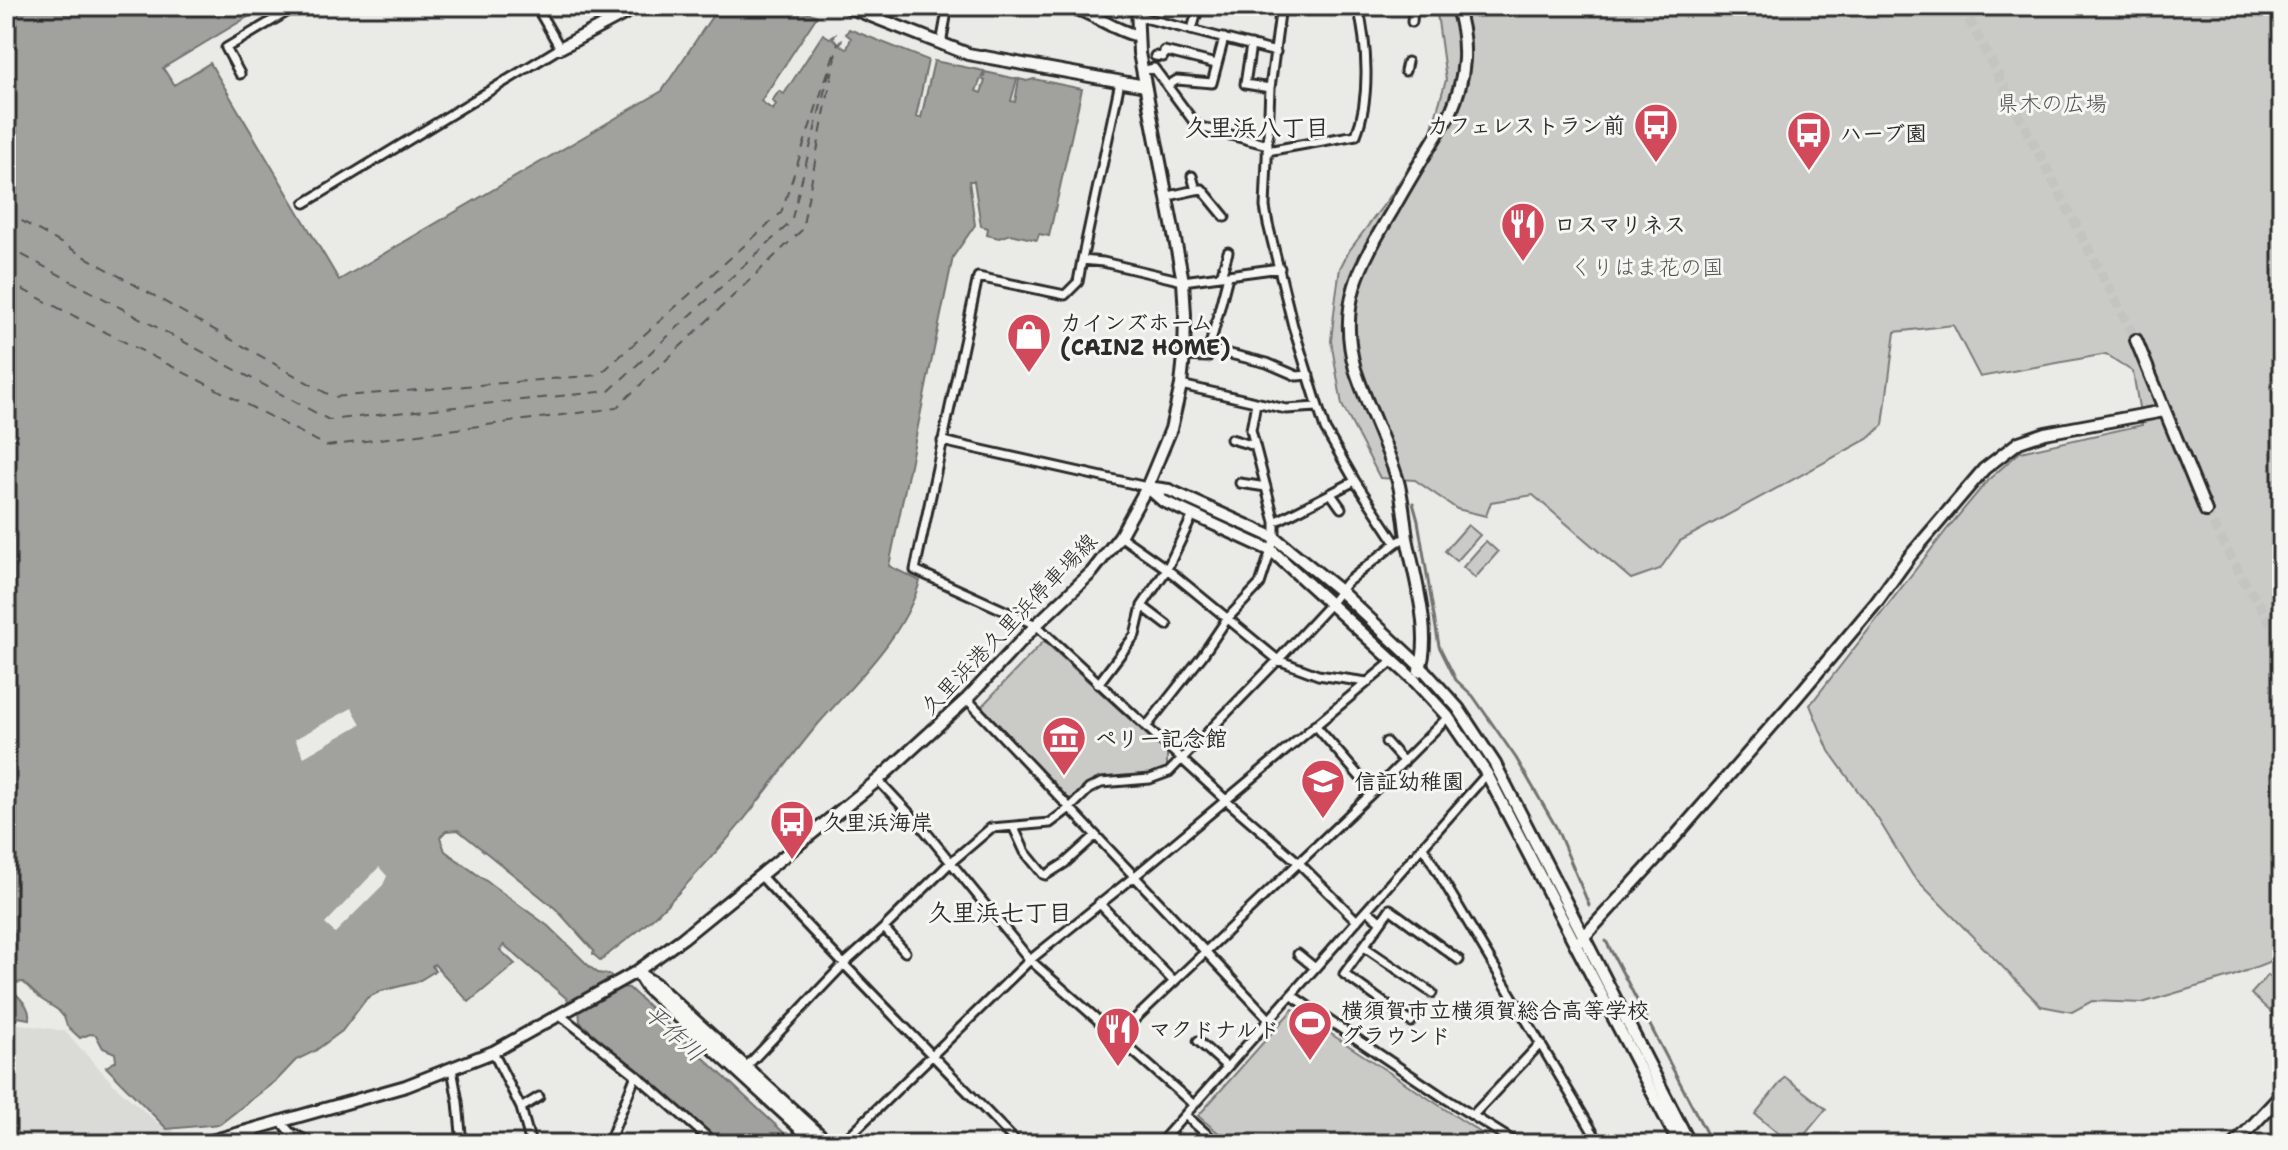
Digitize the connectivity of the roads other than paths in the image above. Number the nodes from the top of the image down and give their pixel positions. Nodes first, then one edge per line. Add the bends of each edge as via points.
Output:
1 (297, 6) edge
2 (536, 6) edge
3 (639, 6) edge
4 (846, 6) edge
5 (948, 6) edge
6 (1067, 6) edge
7 (1199, 6) edge
8 (1281, 6) edge
9 (1358, 6) edge
10 (1456, 6) edge
11 (1413, 9) dead end
12 (1137, 11) edge
13 (1412, 22) dead end
14 (1192, 29) junction
15 (1138, 36) junction
16 (1224, 38) junction
17 (941, 44) junction
18 (1251, 45) junction
19 (560, 48) junction
20 (1276, 52) junction
21 (1155, 56) dead end
22 (1216, 64) junction
23 (1142, 71) junction
24 (240, 74) dead end
25 (1120, 82) junction
26 (1169, 85) junction
27 (1145, 86) junction
28 (1270, 88) junction
29 (1268, 148) junction
30 (1192, 176) dead end
31 (1202, 189) junction
32 (1169, 196) junction
33 (305, 203) dead end
34 (1225, 217) dead end
35 (1228, 252) dead end
36 (1082, 260) junction
37 (1280, 268) junction
38 (1224, 276) junction
39 (1183, 281) junction
40 (2136, 340) tunnel mouth
41 (1209, 349) junction
42 (1184, 356) junction
43 (1309, 375) junction
44 (1181, 385) junction
45 (1256, 403) junction
46 (1317, 407) junction
47 (2164, 411) junction
48 (1231, 439) dead end
49 (942, 441) junction
50 (1255, 446) junction
51 (1355, 481) junction
52 (1240, 483) dead end
53 (1147, 487) junction
54 (1266, 487) junction
55 (1331, 494) junction
56 (1341, 508) dead end
57 (2206, 511) tunnel mouth
58 (1193, 515) junction
59 (1275, 522) junction
60 (1120, 536) junction
61 (1407, 537) junction
62 (1275, 538) junction
63 (1396, 543) junction
64 (1272, 551) junction
65 (1167, 569) junction
66 (1339, 590) junction
67 (1331, 603) junction
68 (1142, 606) junction
69 (1227, 619) junction
70 (1036, 625) junction
71 (1167, 625) dead end
72 (1278, 660) junction
73 (1394, 660) junction
74 (1421, 667) junction
75 (1414, 680) junction
76 (1367, 682) junction
77 (1098, 684) junction
78 (967, 699) junction
79 (1448, 717) junction
80 (1315, 725) junction
81 (1146, 727) junction
82 (1386, 742) dead end
83 (1183, 760) junction
84 (1404, 762) junction
85 (1487, 774) junction
86 (878, 780) junction
87 (1373, 792) junction
88 (1226, 800) junction
89 (1070, 808) junction
90 (1014, 828) junction
91 (1095, 836) junction
92 (1423, 847) junction
93 (950, 863) junction
94 (1299, 863) junction
95 (760, 875) junction
96 (1135, 876) junction
97 (1099, 903) junction
98 (1367, 910) junction
99 (1357, 921) junction
100 (1381, 922) junction
101 (884, 928) junction
102 (1584, 937) junction
103 (1575, 945) junction
104 (1363, 946) junction
105 (905, 952) dead end
106 (1205, 952) junction
107 (1298, 954) dead end
108 (1030, 960) junction
109 (1459, 960) dead end
110 (843, 965) junction
111 (1315, 968) junction
112 (636, 972) junction
113 (1174, 982) junction
114 (1432, 993) dead end
115 (1291, 995) junction
116 (565, 1012) junction
117 (1270, 1020) junction
118 (1411, 1022) dead end
119 (1116, 1037) junction
120 (1198, 1041) dead end
121 (1541, 1043) junction
122 (493, 1052) junction
123 (933, 1054) junction
124 (746, 1067) junction
125 (1227, 1067) junction
126 (452, 1069) junction
127 (636, 1075) junction
128 (2282, 1094) edge
129 (539, 1097) dead end
130 (1194, 1105) junction
131 (521, 1108) junction
132 (1185, 1115) junction
133 (1473, 1115) junction
134 (280, 1121) junction
135 (252, 1129) junction
136 (201, 1144) edge
137 (257, 1144) edge
138 (313, 1144) edge
139 (462, 1144) edge
140 (531, 1144) edge
141 (608, 1144) edge
142 (715, 1144) edge
143 (817, 1144) edge
144 (830, 1144) edge
145 (841, 1144) edge
146 (1018, 1144) edge
147 (1159, 1144) edge
148 (1218, 1144) edge
149 (1518, 1144) edge
150 (1600, 1144) edge
151 (1679, 1144) edge
152 (1690, 1144) edge
153 (2235, 1144) edge

1 - 24 street via 226,48
2 - 19 street
3 - 19 street
4 - 17 street
5 - 17 street
6 - 15 street
7 - 14 street
8 - 20 street
9 - 29 street via 1365,50 1364,99 1356,135
10 - 61 street via 1466,48 1456,101 1363,261 1350,303 1349,348 1401,491
11 - 13 street
12 - 14 street
12 - 15 street, 久里浜港久里浜停車場線
14 - 16 street
15 - 23 street, 久里浜港久里浜停車場線
16 - 18 street
16 - 22 street
17 - 25 street via 968,54
18 - 20 street
18 - 28 street via 1245,84
19 - 33 street
20 - 28 street
21 - 22 street via 1163,57 1164,51
22 - 26 street via 1212,83 1177,80
23 - 26 street via 1154,68
23 - 27 street, 久里浜港久里浜停車場線
25 - 27 street
25 - 36 street
26 - 29 street via 1197,126
27 - 32 street, 久里浜港久里浜停車場線
28 - 29 street
29 - 37 street via 1265,207
30 - 31 street via 1196,190
31 - 32 street
31 - 34 street
32 - 39 street, 久里浜港久里浜停車場線
35 - 38 street
36 - 39 street
36 - 49 street via 1078,282 1065,295 978,277
37 - 38 street
37 - 43 street
38 - 39 street
38 - 41 street
39 - 42 street, 久里浜港久里浜停車場線
40 - 47 street
41 - 42 street via 1207,357
41 - 43 street
42 - 44 street, 久里浜港久里浜停車場線
43 - 46 street
44 - 45 street
44 - 53 street, 久里浜港久里浜停車場線 via 1171,429
45 - 46 street via 1286,409
45 - 50 street via 1251,430
46 - 51 street
47 - 57 street
47 - 102 street via 2045,433 2019,442 1984,469 1797,697
48 - 50 street
49 - 53 street
49 - 70 street via 915,570
50 - 54 street
51 - 55 street
51 - 63 street
52 - 54 street
53 - 58 street
53 - 60 street, 久里浜港久里浜停車場線
53 - 62 street via 1169,490
54 - 59 street
55 - 56 street
55 - 59 street
58 - 64 street
58 - 65 street
59 - 62 street
60 - 65 street
60 - 70 street, 久里浜港久里浜停車場線 via 1092,572
61 - 63 street
61 - 74 street via 1421,607
62 - 64 street
62 - 66 street
63 - 66 street
64 - 67 street
64 - 69 street via 1260,584
65 - 68 street
65 - 69 street
66 - 67 street
66 - 74 street
67 - 72 street
67 - 73 street
68 - 71 street
68 - 77 street via 1135,635
69 - 72 street
69 - 81 street
70 - 77 street
70 - 78 street, 久里浜港久里浜停車場線
72 - 76 street via 1318,675
72 - 83 street
73 - 75 street
73 - 76 street
74 - 75 street
74 - 102 street via 1458,708 1495,764
75 - 79 street
76 - 80 street
77 - 81 street
78 - 86 street, 久里浜港久里浜停車場線
78 - 89 street
79 - 84 street
79 - 85 street
80 - 87 street
80 - 88 street
81 - 83 street
82 - 84 street
83 - 88 street
83 - 89 street via 1150,779 1101,783
84 - 87 street
85 - 92 street
85 - 103 street
86 - 93 street
86 - 95 street, 久里浜港久里浜停車場線
87 - 94 street
88 - 94 street
88 - 96 street
89 - 90 street via 1050,823
89 - 91 street
90 - 91 street via 1025,852 1046,875
90 - 93 street via 991,828
91 - 96 street
92 - 98 street
92 - 121 street
93 - 101 street
93 - 108 street
94 - 99 street
94 - 106 street
95 - 110 street
95 - 112 street, 久里浜港久里浜停車場線
96 - 97 street
96 - 106 street
97 - 108 street
97 - 113 street
98 - 99 street
98 - 100 street
99 - 111 street
100 - 104 street
100 - 109 street via 1390,909
101 - 105 street
101 - 110 street
102 - 103 street
102 - 152 street
103 - 151 street
104 - 114 street
104 - 118 street via 1344,974
106 - 113 street
106 - 117 street
107 - 111 street
108 - 119 street
108 - 123 street
110 - 123 street
110 - 124 street
111 - 115 street
112 - 116 street, 久里浜港久里浜停車場線
112 - 124 street
112 - 143 street via 647,988
113 - 119 street
115 - 117 street
115 - 133 street
116 - 122 street, 久里浜港久里浜停車場線
116 - 127 street
117 - 125 street
119 - 130 street
120 - 125 street
121 - 133 street
121 - 150 street
122 - 126 street, 久里浜港久里浜停車場線
122 - 131 street
123 - 145 street
123 - 146 street
124 - 144 street
125 - 130 street
126 - 134 street, 久里浜港久里浜停車場線
126 - 139 street
127 - 141 street
127 - 142 street
128 - 153 street
129 - 131 street
130 - 132 street
131 - 140 street
132 - 147 street
132 - 148 street
133 - 149 street
134 - 135 street, 久里浜港久里浜停車場線
134 - 138 street
135 - 136 street, 久里浜港久里浜停車場線
135 - 137 street

